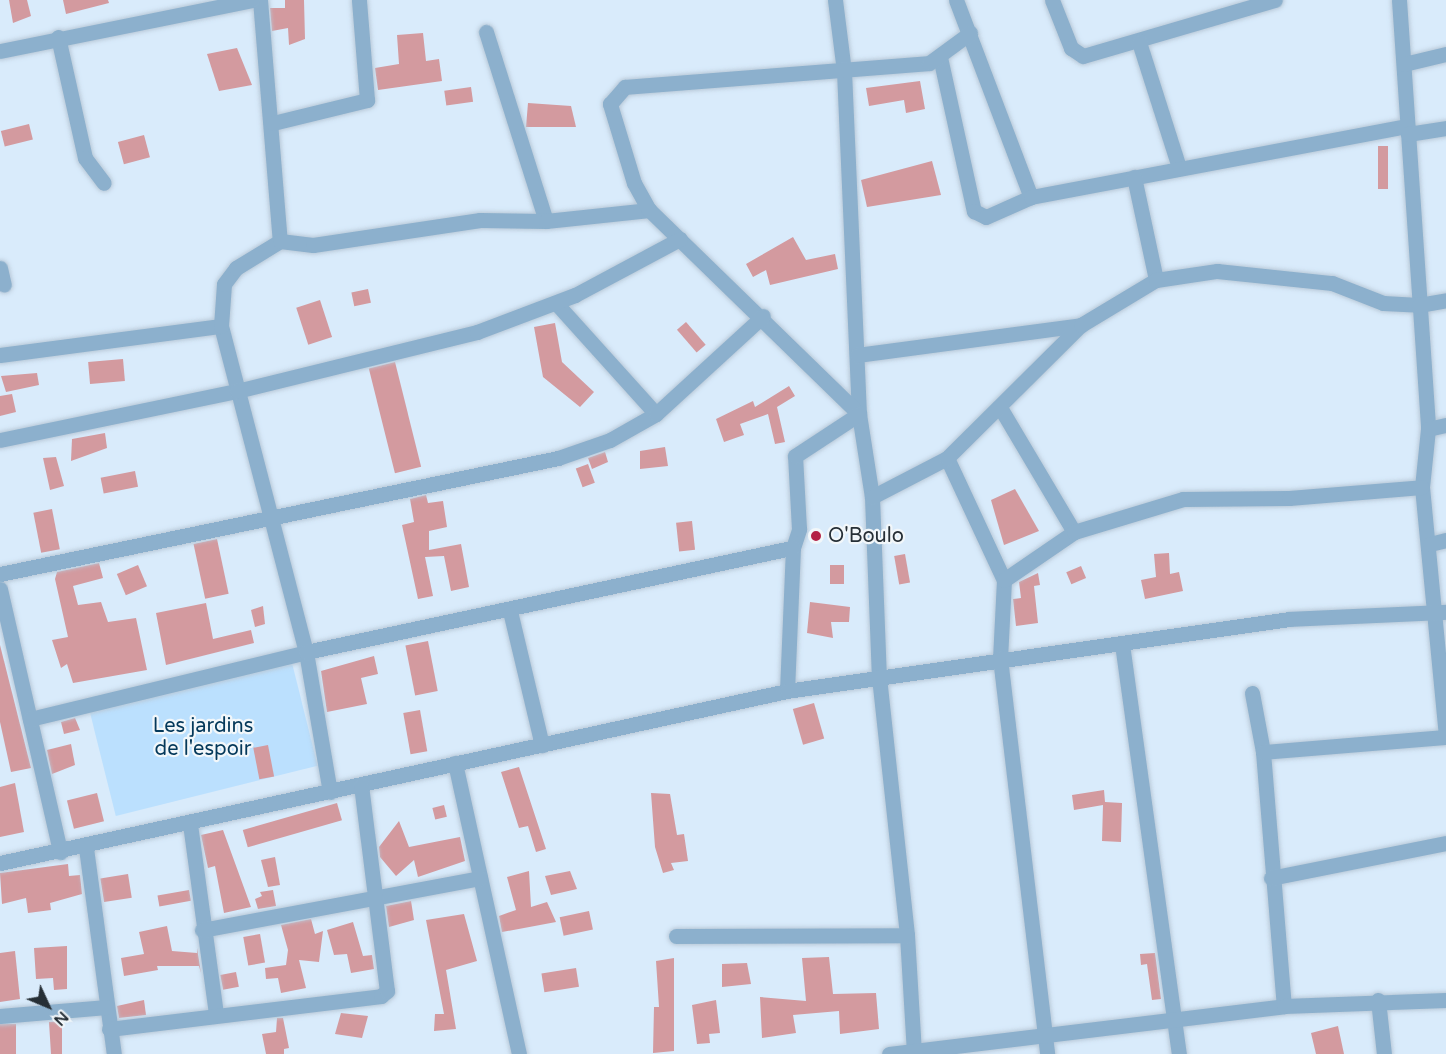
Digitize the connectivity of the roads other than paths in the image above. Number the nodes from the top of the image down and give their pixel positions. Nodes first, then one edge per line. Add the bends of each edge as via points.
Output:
1 (252, 0) edge
2 (260, 0) edge
3 (359, 0) edge
4 (835, 0) edge
5 (956, 0) edge
6 (1052, 0) edge
7 (1275, 0) edge
8 (1400, 0) edge
9 (486, 32) dead end
10 (970, 33) junction
11 (58, 38) junction
12 (1139, 42) junction
13 (0, 51) edge
14 (1446, 54) edge
15 (940, 57) junction
16 (1404, 64) junction
17 (844, 71) junction
18 (273, 123) junction
19 (1446, 128) edge
20 (1407, 130) junction
21 (1179, 166) junction
22 (1134, 177) junction
23 (104, 183) dead end
24 (1031, 197) junction
25 (649, 210) junction
26 (546, 221) junction
27 (680, 239) junction
28 (280, 241) junction
29 (0, 268) edge
30 (1156, 280) junction
31 (4, 285) dead end
32 (1446, 300) edge
33 (556, 303) junction
34 (1419, 305) junction
35 (763, 316) junction
36 (1081, 325) junction
37 (221, 326) junction
38 (0, 355) edge
39 (857, 355) junction
40 (237, 391) junction
41 (1001, 409) junction
42 (656, 414) junction
43 (859, 414) junction
44 (1446, 425) edge
45 (1428, 429) junction
46 (0, 440) edge
47 (947, 458) junction
48 (1422, 487) junction
49 (872, 497) junction
50 (270, 516) junction
51 (1074, 532) junction
52 (1446, 540) edge
53 (1430, 544) junction
54 (793, 548) junction
55 (0, 574) edge
56 (1004, 580) junction
57 (0, 589) edge
58 (510, 611) junction
59 (1439, 613) edge
60 (1122, 644) junction
61 (306, 652) junction
62 (1000, 658) junction
63 (879, 677) junction
64 (787, 691) junction
65 (1252, 693) dead end
66 (30, 719) junction
67 (1446, 735) edge
68 (543, 745) junction
69 (1263, 752) junction
70 (455, 763) junction
71 (361, 786) junction
72 (330, 792) junction
73 (190, 824) junction
74 (1446, 843) edge
75 (86, 848) junction
76 (60, 852) junction
77 (0, 863) edge
78 (480, 878) junction
79 (1271, 878) junction
80 (373, 895) junction
81 (202, 930) junction
82 (907, 935) junction
83 (676, 936) dead end
84 (1378, 1000) junction
85 (1446, 1000) edge
86 (1284, 1006) junction
87 (106, 1007) junction
88 (216, 1014) junction
89 (0, 1016) edge
90 (1176, 1020) junction
91 (109, 1029) junction
92 (1046, 1046) edge
93 (914, 1053) edge
94 (114, 1054) edge
95 (519, 1054) edge
96 (889, 1054) edge
97 (1179, 1054) edge
98 (1384, 1054) edge

1 - 11 street
2 - 18 street
3 - 18 street via 367,100
4 - 17 street
5 - 10 street
6 - 12 street via 1078,54 1091,56
7 - 12 street
8 - 16 street
9 - 26 street
10 - 15 street
10 - 24 street
11 - 13 street
11 - 23 street via 85,158
12 - 21 street
14 - 16 street
15 - 17 street via 929,63
15 - 24 street via 974,211 986,217
16 - 20 street
17 - 25 street via 636,86 616,93 610,104 634,183
17 - 39 street
18 - 28 street
19 - 20 street
20 - 21 street
20 - 34 street
21 - 22 street
22 - 24 street
22 - 30 street
25 - 26 street
25 - 27 street
26 - 28 street via 480,220 313,246
27 - 33 street
27 - 35 street
28 - 37 street via 236,268 224,284
29 - 31 street
30 - 34 street via 1217,272 1332,283 1383,303
30 - 36 street
32 - 34 street
33 - 40 street via 477,332
33 - 42 street
34 - 45 street
35 - 42 street
35 - 43 street
36 - 39 street
36 - 41 street
37 - 38 street
37 - 40 street
39 - 43 street
40 - 46 street
40 - 50 street
41 - 47 street
41 - 51 street
42 - 50 street via 609,440 558,458
43 - 49 street
43 - 54 street via 795,456 800,530
44 - 45 street
45 - 48 street
47 - 49 street
47 - 56 street
48 - 51 street via 1289,498 1182,499
48 - 53 street
49 - 63 street
50 - 55 street
50 - 61 street
51 - 56 street
52 - 53 street
53 - 59 street
54 - 58 street
54 - 64 street
56 - 62 street
57 - 66 street
58 - 61 street
58 - 68 street
59 - 60 street via 1289,619
59 - 67 street
60 - 62 street
60 - 90 street
61 - 66 street
61 - 72 street
62 - 63 street
62 - 92 street
63 - 64 street
63 - 82 street
64 - 68 street
65 - 69 street
66 - 76 street
67 - 69 street
68 - 70 street
69 - 79 street
70 - 71 street
70 - 78 street
71 - 72 street
71 - 80 street
72 - 73 street
73 - 75 street
73 - 81 street
74 - 79 street
75 - 76 street
75 - 87 street
76 - 77 street
78 - 80 street
78 - 95 street
79 - 86 street
80 - 81 street
80 - 88 street via 390,983 381,996
81 - 88 street
82 - 83 street
82 - 93 street
84 - 85 street
84 - 86 street
84 - 98 street
86 - 90 street
87 - 89 street
87 - 91 street
88 - 91 street
90 - 92 street
90 - 97 street
91 - 94 street
92 - 93 street
93 - 96 street

